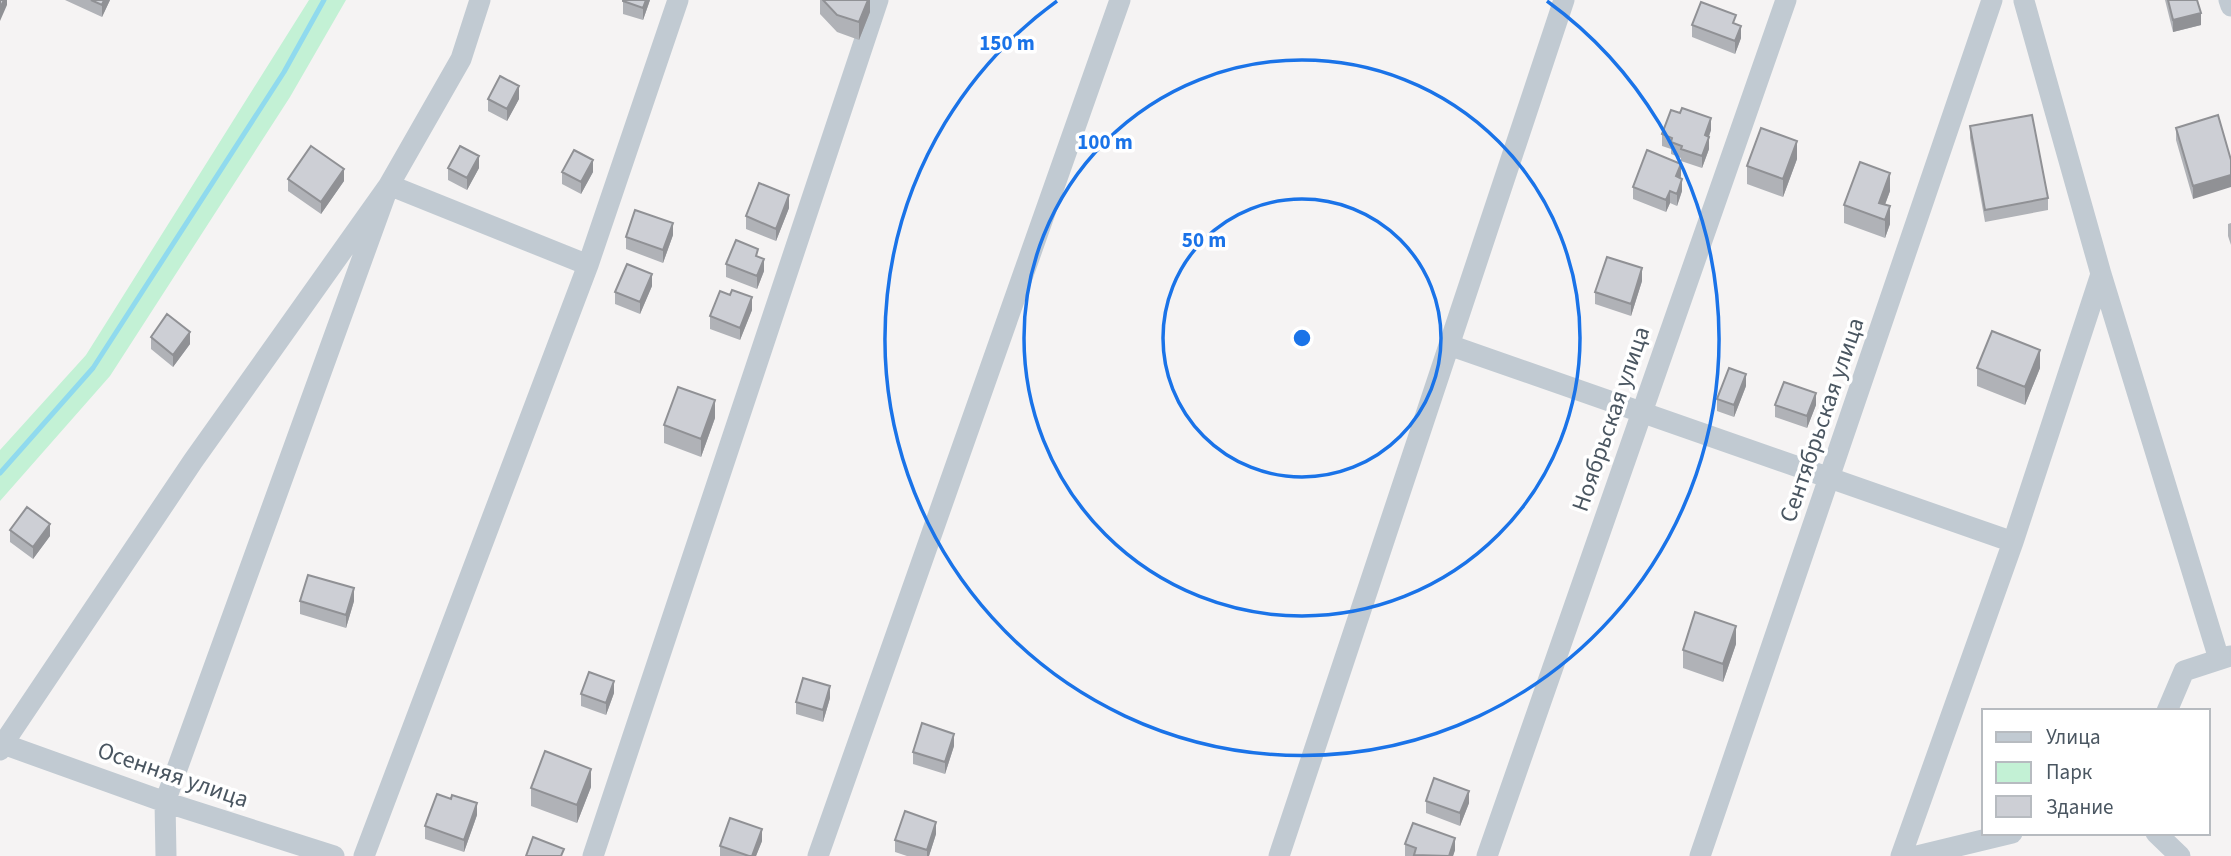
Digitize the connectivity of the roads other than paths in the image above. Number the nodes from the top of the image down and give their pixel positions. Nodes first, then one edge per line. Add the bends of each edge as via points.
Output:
1 (481, 0) edge
2 (678, 0) edge
3 (878, 0) edge
4 (1120, 0) edge
5 (1564, 0) edge
6 (1786, 0) edge
7 (1992, 0) edge
8 (2023, 0) edge
9 (2229, 0) edge
10 (2231, 6) edge
11 (389, 185) junction
12 (589, 265) junction
13 (2101, 274) junction
14 (1449, 345) junction
15 (1642, 413) junction
16 (1829, 478) junction
17 (2013, 542) junction
18 (2225, 657) edge
19 (2168, 709) edge
20 (2, 747) edge
21 (165, 802) junction
22 (2004, 835) edge
23 (2158, 835) edge
24 (166, 856) edge
25 (334, 856) edge
26 (364, 856) edge
27 (593, 856) edge
28 (818, 856) edge
29 (1279, 856) edge
30 (1487, 856) edge
31 (1700, 856) edge
32 (1901, 856) edge
33 (1917, 856) edge
34 (2180, 856) edge

1 - 11 street via 461,59
2 - 12 street
3 - 27 street
4 - 28 street
5 - 14 street
6 - 15 street, Ноябрьская улица
7 - 16 street, Сентябрьская улица
8 - 13 street
9 - 10 street
11 - 12 street
11 - 20 street via 193,461
11 - 21 street
12 - 26 street
13 - 17 street
13 - 18 street
14 - 15 street
14 - 29 street
15 - 16 street
15 - 30 street, Ноябрьская улица
16 - 17 street
16 - 31 street, Сентябрьская улица
17 - 32 street
18 - 19 street via 2184,671
20 - 21 street, Осенняя улица
21 - 24 street
21 - 25 street, Осенняя улица
22 - 33 street
23 - 34 street

